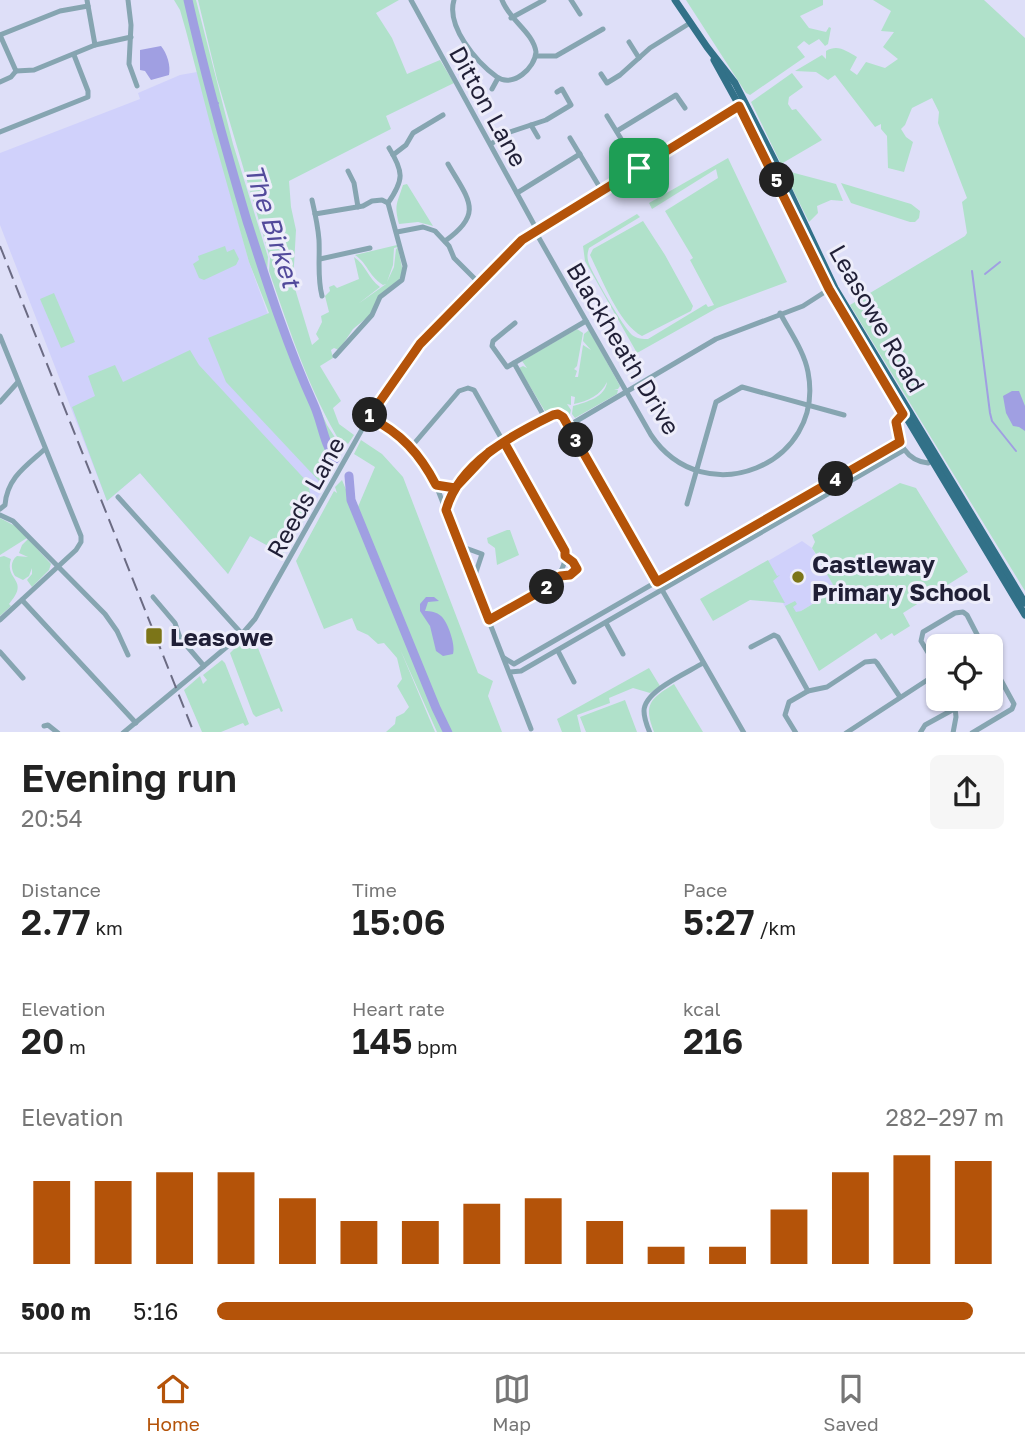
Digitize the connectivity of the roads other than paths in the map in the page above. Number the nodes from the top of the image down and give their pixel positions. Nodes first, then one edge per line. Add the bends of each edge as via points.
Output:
1 (128, 0) edge
2 (411, 0) edge
3 (454, 0) edge
4 (502, 0) edge
5 (544, 0) edge
6 (571, 0) edge
7 (675, 0) edge
8 (88, 3) edge
9 (580, 14) dead end
10 (511, 19) junction
11 (690, 23) junction
12 (603, 29) dead end
13 (0, 35) edge
14 (131, 37) junction
15 (629, 43) dead end
16 (95, 45) junction
17 (74, 55) junction
18 (537, 56) junction
19 (639, 58) junction
20 (16, 71) junction
21 (601, 74) dead end
22 (498, 78) junction
23 (0, 82) edge
24 (137, 86) dead end
25 (492, 89) dead end
26 (556, 92) dead end
27 (742, 104) junction
28 (684, 108) dead end
29 (443, 115) dead end
30 (607, 116) dead end
31 (531, 125) junction
32 (617, 131) junction
33 (0, 132) edge
34 (538, 137) dead end
35 (570, 138) dead end
36 (491, 144) junction
37 (389, 148) dead end
38 (580, 154) junction
39 (393, 155) junction
40 (448, 164) dead end
41 (639, 168) junction
42 (348, 171) dead end
43 (602, 191) junction
44 (517, 193) junction
45 (312, 200) dead end
46 (388, 202) junction
47 (358, 207) junction
48 (315, 214) junction
49 (536, 231) junction
50 (397, 232) junction
51 (444, 241) junction
52 (369, 248) dead end
53 (320, 259) junction
54 (479, 283) junction
55 (832, 288) junction
56 (322, 296) dead end
57 (780, 313) junction
58 (586, 321) junction
59 (515, 323) dead end
60 (0, 335) edge
61 (335, 356) dead end
62 (514, 363) junction
63 (18, 382) junction
64 (626, 391) junction
65 (0, 402) edge
66 (808, 405) junction
67 (906, 412) junction
68 (844, 415) dead end
69 (369, 417) junction
70 (545, 418) junction
71 (568, 426) junction
72 (504, 442) junction
73 (900, 442) junction
74 (412, 446) junction
75 (45, 449) junction
76 (904, 450) junction
77 (934, 459) junction
78 (696, 471) junction
79 (837, 478) junction
80 (436, 485) junction
81 (842, 486) junction
82 (455, 488) junction
83 (118, 497) dead end
84 (687, 504) dead end
85 (792, 505) junction
86 (2, 507) edge
87 (446, 510) junction
88 (796, 513) junction
89 (0, 515) edge
90 (13, 521) junction
91 (732, 539) junction
92 (460, 546) junction
93 (737, 547) junction
94 (565, 556) junction
95 (57, 566) junction
96 (560, 576) junction
97 (473, 581) junction
98 (657, 582) junction
99 (662, 590) junction
100 (153, 597) dead end
101 (23, 600) junction
102 (1025, 603) edge
103 (1025, 615) edge
104 (598, 616) junction
105 (0, 620) edge
106 (489, 620) junction
107 (604, 624) junction
108 (242, 634) junction
109 (977, 634) edge
110 (553, 642) junction
111 (751, 647) dead end
112 (926, 650) edge
113 (558, 651) junction
114 (0, 652) edge
115 (623, 654) dead end
116 (128, 655) dead end
117 (503, 658) junction
118 (702, 663) junction
119 (204, 666) junction
120 (510, 672) junction
121 (23, 678) dead end
122 (926, 679) edge
123 (574, 682) dead end
124 (1003, 684) edge
125 (807, 691) junction
126 (900, 697) junction
127 (951, 711) edge
128 (956, 711) edge
129 (52, 717) dead end
130 (135, 723) junction
131 (859, 724) junction
132 (531, 729) dead end
133 (56, 732) edge
134 (124, 732) edge
135 (650, 732) edge
136 (743, 732) edge
137 (795, 732) edge
138 (847, 732) edge
139 (863, 732) edge
140 (921, 732) edge
141 (953, 732) edge
142 (974, 732) edge

1 - 14 street
2 - 36 street, Ditton Lane
3 - 22 street via 451,12 457,31
4 - 10 street
5 - 10 street
6 - 9 street
7 - 11 main road, Leasowe Road
8 - 13 street
8 - 16 street
10 - 18 street via 531,39
11 - 19 street
11 - 27 main road, Leasowe Road
12 - 18 street via 556,56
13 - 20 street
14 - 16 street
14 - 24 street via 129,64
15 - 19 street
16 - 17 street
17 - 20 street via 26,72
17 - 33 street via 88,97
18 - 22 street via 523,74
19 - 21 street via 607,83
20 - 23 street
22 - 25 street
26 - 31 street via 562,89 571,105
27 - 41 street, Reeds Lane
27 - 55 main road, Leasowe Road
28 - 32 street via 676,95
29 - 39 street via 413,133
30 - 32 street
31 - 34 street
31 - 36 street
32 - 41 street
35 - 38 street
36 - 44 street, Ditton Lane
37 - 39 street
38 - 43 street
38 - 44 street
39 - 46 street via 401,174 400,186
40 - 51 street via 470,210 462,229
41 - 43 street, Reeds Lane
42 - 47 street
43 - 49 street, Reeds Lane
44 - 49 street, Ditton Lane
45 - 48 street
46 - 47 street
46 - 50 street
47 - 48 street
48 - 53 street
49 - 54 street, Reeds Lane
49 - 58 street, Blackheath Drive
50 - 51 street via 423,227
50 - 61 street via 404,276 380,297 372,315
51 - 54 street
52 - 53 street
53 - 56 street via 317,276
54 - 69 street, Reeds Lane via 413,352
55 - 57 street via 803,306
55 - 67 main road, Leasowe Road
57 - 64 street via 716,339
57 - 66 street via 804,355 810,384
58 - 62 street
58 - 64 street, Blackheath Drive
59 - 62 street via 492,346 504,364
60 - 63 street
62 - 70 street
63 - 65 street
63 - 75 street
64 - 71 street
64 - 78 street, Blackheath Drive via 655,441
66 - 68 street
66 - 78 street via 793,439 772,461 734,474
66 - 78 street via 742,387 716,402
67 - 73 street, Leasowe Road via 896,422
67 - 77 main road, Leasowe Road
69 - 74 street
69 - 108 street, Reeds Lane via 265,603
70 - 71 street via 558,414
70 - 72 street
71 - 98 street
72 - 74 street via 477,395 468,388 458,391
72 - 82 street
72 - 94 street
73 - 76 street
73 - 79 street
74 - 80 street
75 - 86 street via 13,477
75 - 95 street via 81,536 76,550
76 - 77 street via 923,463
76 - 81 street
77 - 102 main road, Leasowe Road
77 - 103 main road, Leasowe Road
78 - 84 street
79 - 81 street
79 - 85 street
80 - 82 street
80 - 87 street
81 - 88 street
82 - 87 street
83 - 108 street
85 - 88 street
85 - 91 street
86 - 90 street
87 - 92 street
88 - 93 street
89 - 90 street
90 - 95 street
91 - 93 street
91 - 98 street
92 - 97 street
92 - 97 street via 482,554
93 - 99 street
94 - 96 street
94 - 96 street via 576,571
95 - 101 street
95 - 116 street via 105,614
96 - 106 street
97 - 106 street
98 - 99 street
98 - 104 street
99 - 107 street
99 - 118 street
100 - 119 street
101 - 105 street
101 - 130 street
104 - 107 street
104 - 110 street
106 - 117 street
107 - 113 street
107 - 115 street
108 - 119 street, Reeds Lane
109 - 112 street via 967,615 955,613 923,632
110 - 113 street
110 - 117 street via 514,664
111 - 125 street via 770,636 778,637
113 - 120 street via 517,673
113 - 123 street
114 - 121 street
117 - 120 street
118 - 135 street via 646,702
118 - 136 street
119 - 130 street, Reeds Lane
120 - 132 street
122 - 126 street
124 - 142 street via 1014,704
125 - 126 street via 827,687 869,661 877,663
125 - 137 street via 786,708
126 - 131 street
127 - 140 street
128 - 141 street
129 - 133 street via 46,726
130 - 134 street, Reeds Lane
131 - 138 street
131 - 139 street

